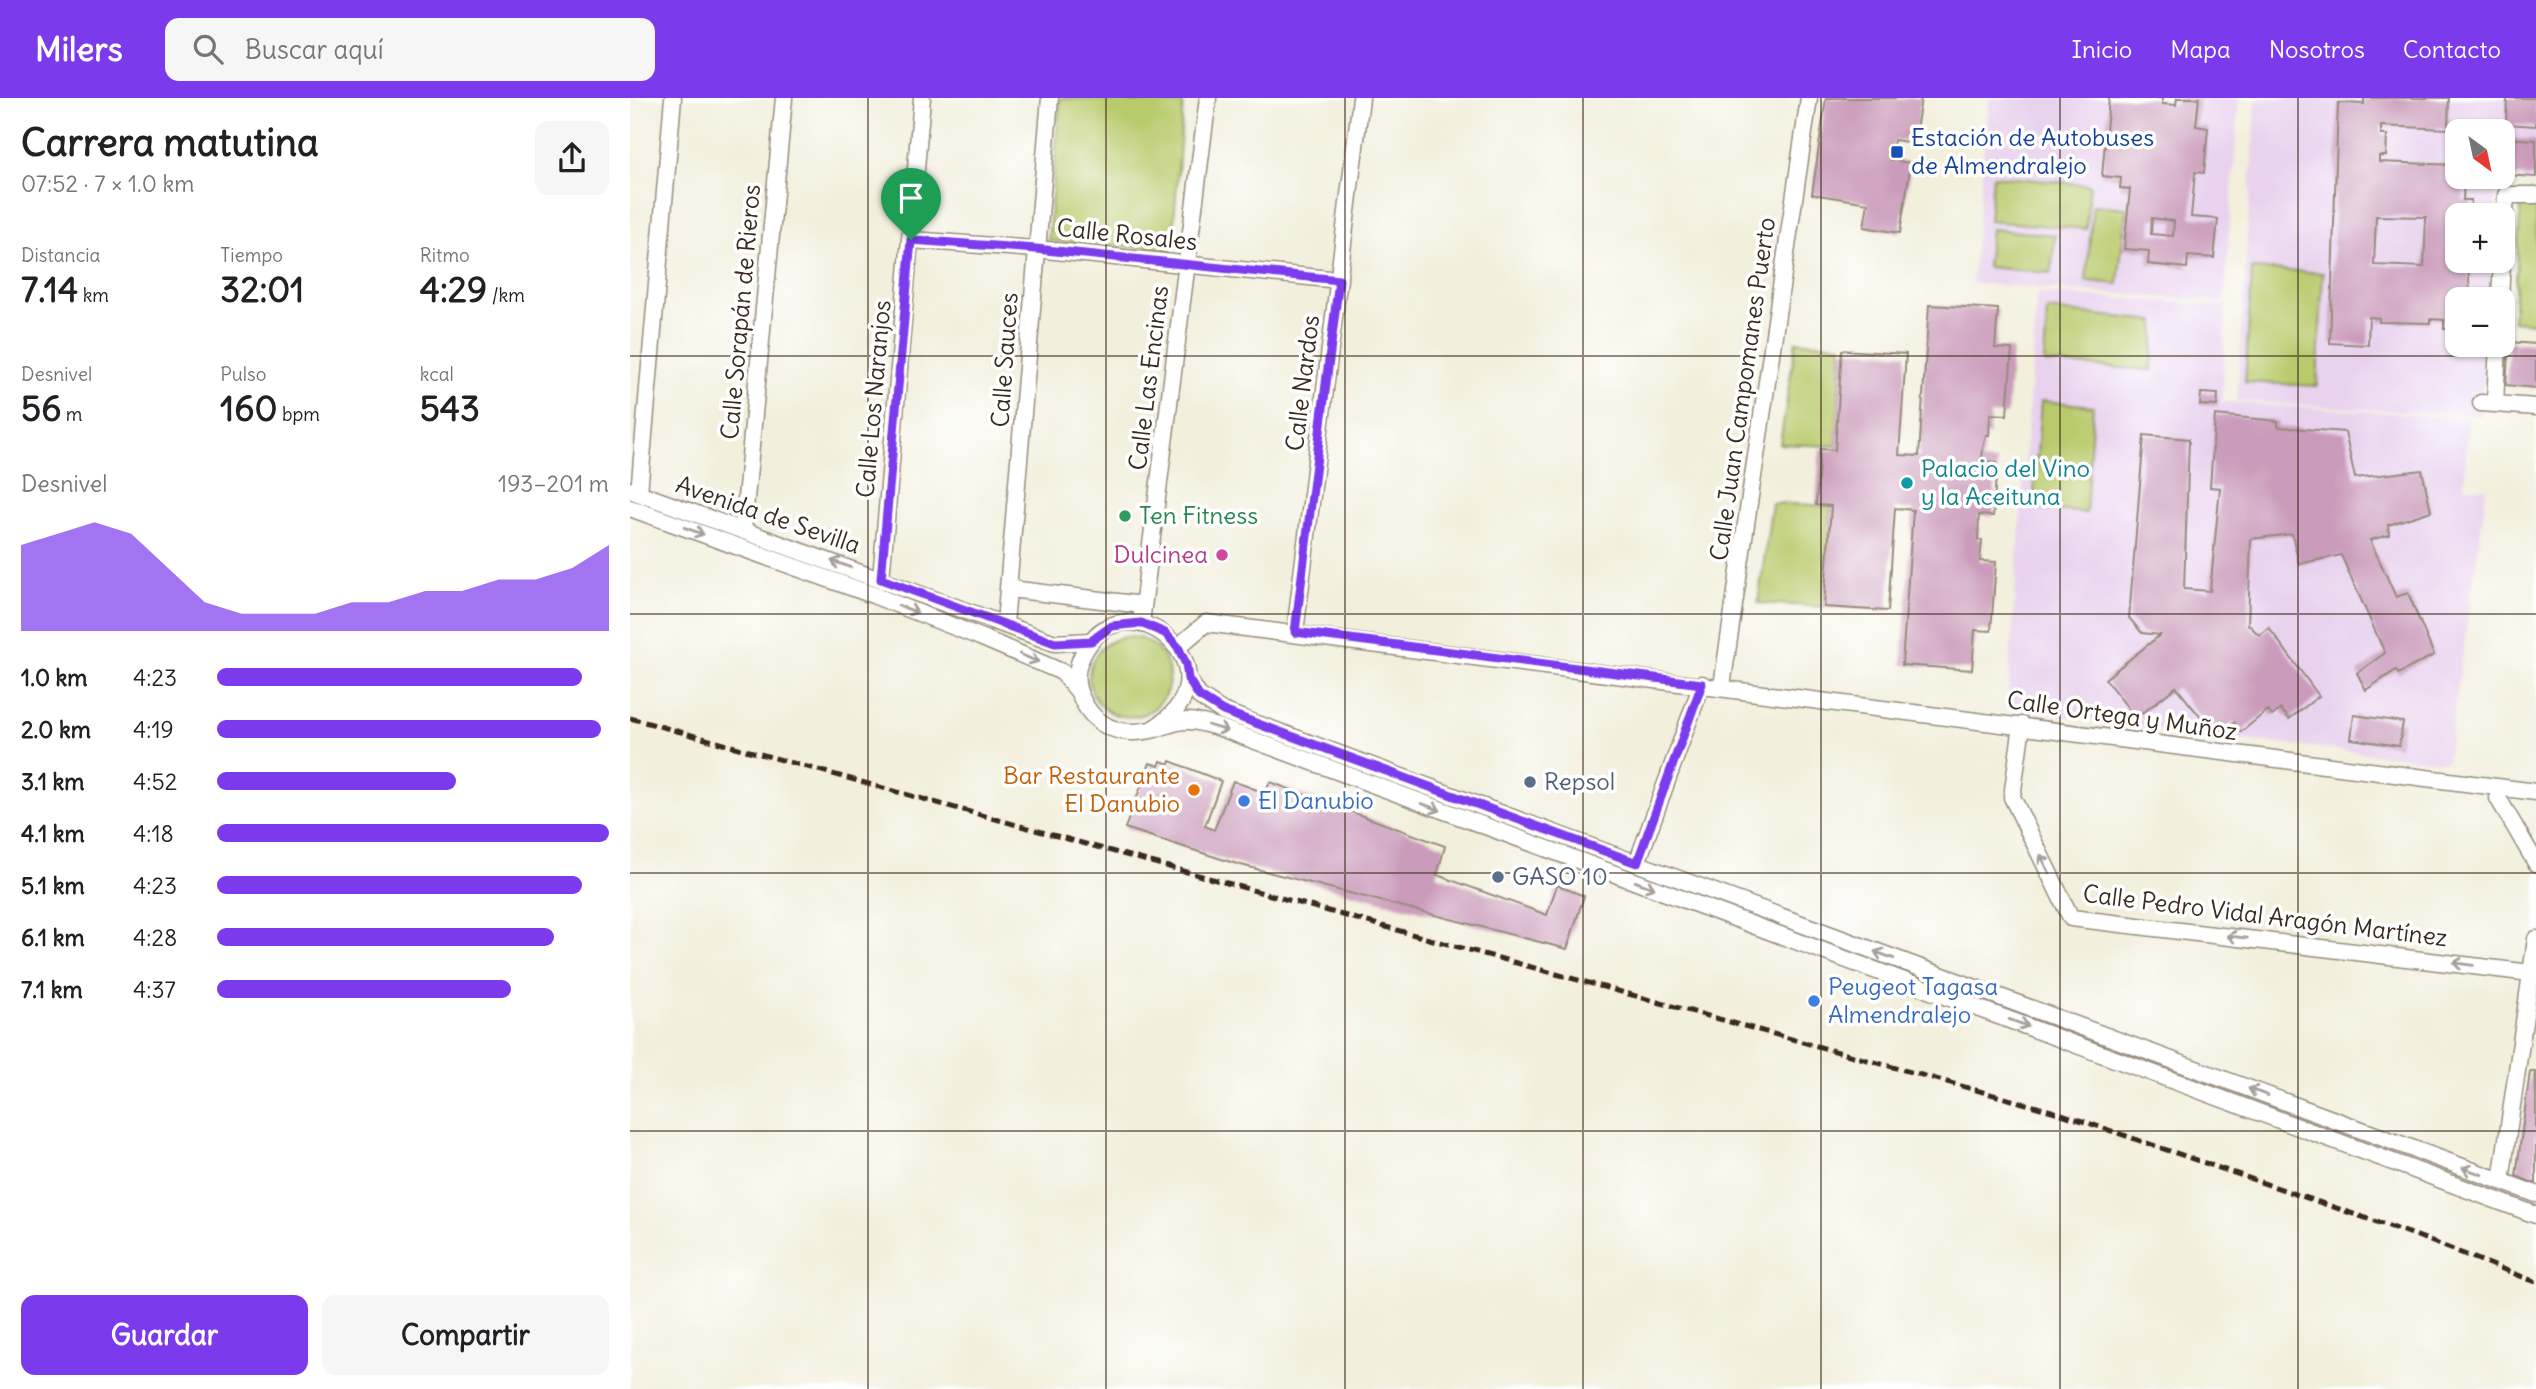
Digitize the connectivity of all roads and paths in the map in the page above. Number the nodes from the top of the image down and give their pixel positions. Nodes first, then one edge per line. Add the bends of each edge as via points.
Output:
1 (673, 98) edge
2 (784, 98) edge
3 (922, 98) edge
4 (1049, 98) edge
5 (1208, 98) edge
6 (1361, 98) edge
7 (1809, 98) edge
8 (2536, 195) edge
9 (2506, 203) edge
10 (911, 240) junction
11 (1036, 249) junction
12 (1187, 264) junction
13 (1339, 280) junction
14 (2496, 357) edge
15 (2536, 407) edge
16 (636, 456) edge
17 (634, 492) edge
18 (630, 508) edge
19 (743, 530) junction
20 (881, 579) junction
21 (1010, 589) junction
22 (1143, 605) junction
23 (1141, 623) junction
24 (1005, 624) junction
25 (1295, 632) junction
26 (1091, 641) junction
27 (1178, 647) junction
28 (1188, 679) junction
29 (1702, 684) junction
30 (1722, 687) junction
31 (1078, 691) junction
32 (2022, 725) junction
33 (1152, 730) junction
34 (2498, 788) junction
35 (2536, 792) edge
36 (1637, 863) junction
37 (2536, 863) edge
38 (2536, 939) edge
39 (2531, 973) junction
40 (2528, 1061) edge
41 (2501, 1181) junction
42 (2536, 1194) edge
43 (2536, 1215) edge

1 - 16 street
2 - 19 street, Calle Sorapán de Rieros
3 - 10 street, Calle Los Naranjos
4 - 11 street, Calle Sauces
5 - 12 street, Calle Las Encinas
6 - 13 street, Calle Nardos
7 - 30 street, Calle Juan Campomanes Puerto
8 - 9 street via 2506,195
10 - 11 street, Calle Rosales
10 - 20 street, Calle Los Naranjos
11 - 12 street, Calle Rosales
11 - 21 street, Calle Sauces
12 - 13 street, Calle Rosales
12 - 22 street, Calle Las Encinas
13 - 25 street, Calle Nardos
14 - 15 street via 2488,403
16 - 17 street
17 - 19 street, Avenida de Sevilla
18 -> 31 street, Avenida de Sevilla via 980,637 1062,672
20 -> 19 street, Avenida de Sevilla
20 - 24 street, Avenida de Sevilla
21 - 22 street
21 - 24 street, Calle Sauces
22 - 23 street, Calle Las Encinas
23 - 26 street via 1112,626
23 - 27 street via 1165,633
24 - 26 street, Avenida de Sevilla via 1055,643
25 - 27 street, Calle Ortega y Muñoz via 1206,623
25 - 29 street, Calle Ortega y Muñoz
26 - 31 street via 1077,671
27 - 28 street
28 - 33 street via 1178,709
28 - 36 street via 1199,696 1223,711
29 - 30 street, Calle Ortega y Muñoz
29 - 36 street
30 - 32 street, Calle Ortega y Muñoz
31 - 33 street via 1086,708 1108,728 1127,733
32 - 34 street, Calle Ortega y Muñoz
39 -> 32 street, Calle Pedro Vidal Aragón Martínez via 2071,918 2012,797
33 -> 43 street via 1186,721 1217,727
34 - 35 street, Calle Ortega y Muñoz
34 - 37 street via 2497,798
41 -> 36 street
38 - 39 street
39 - 40 street
40 - 41 street
41 - 42 street

